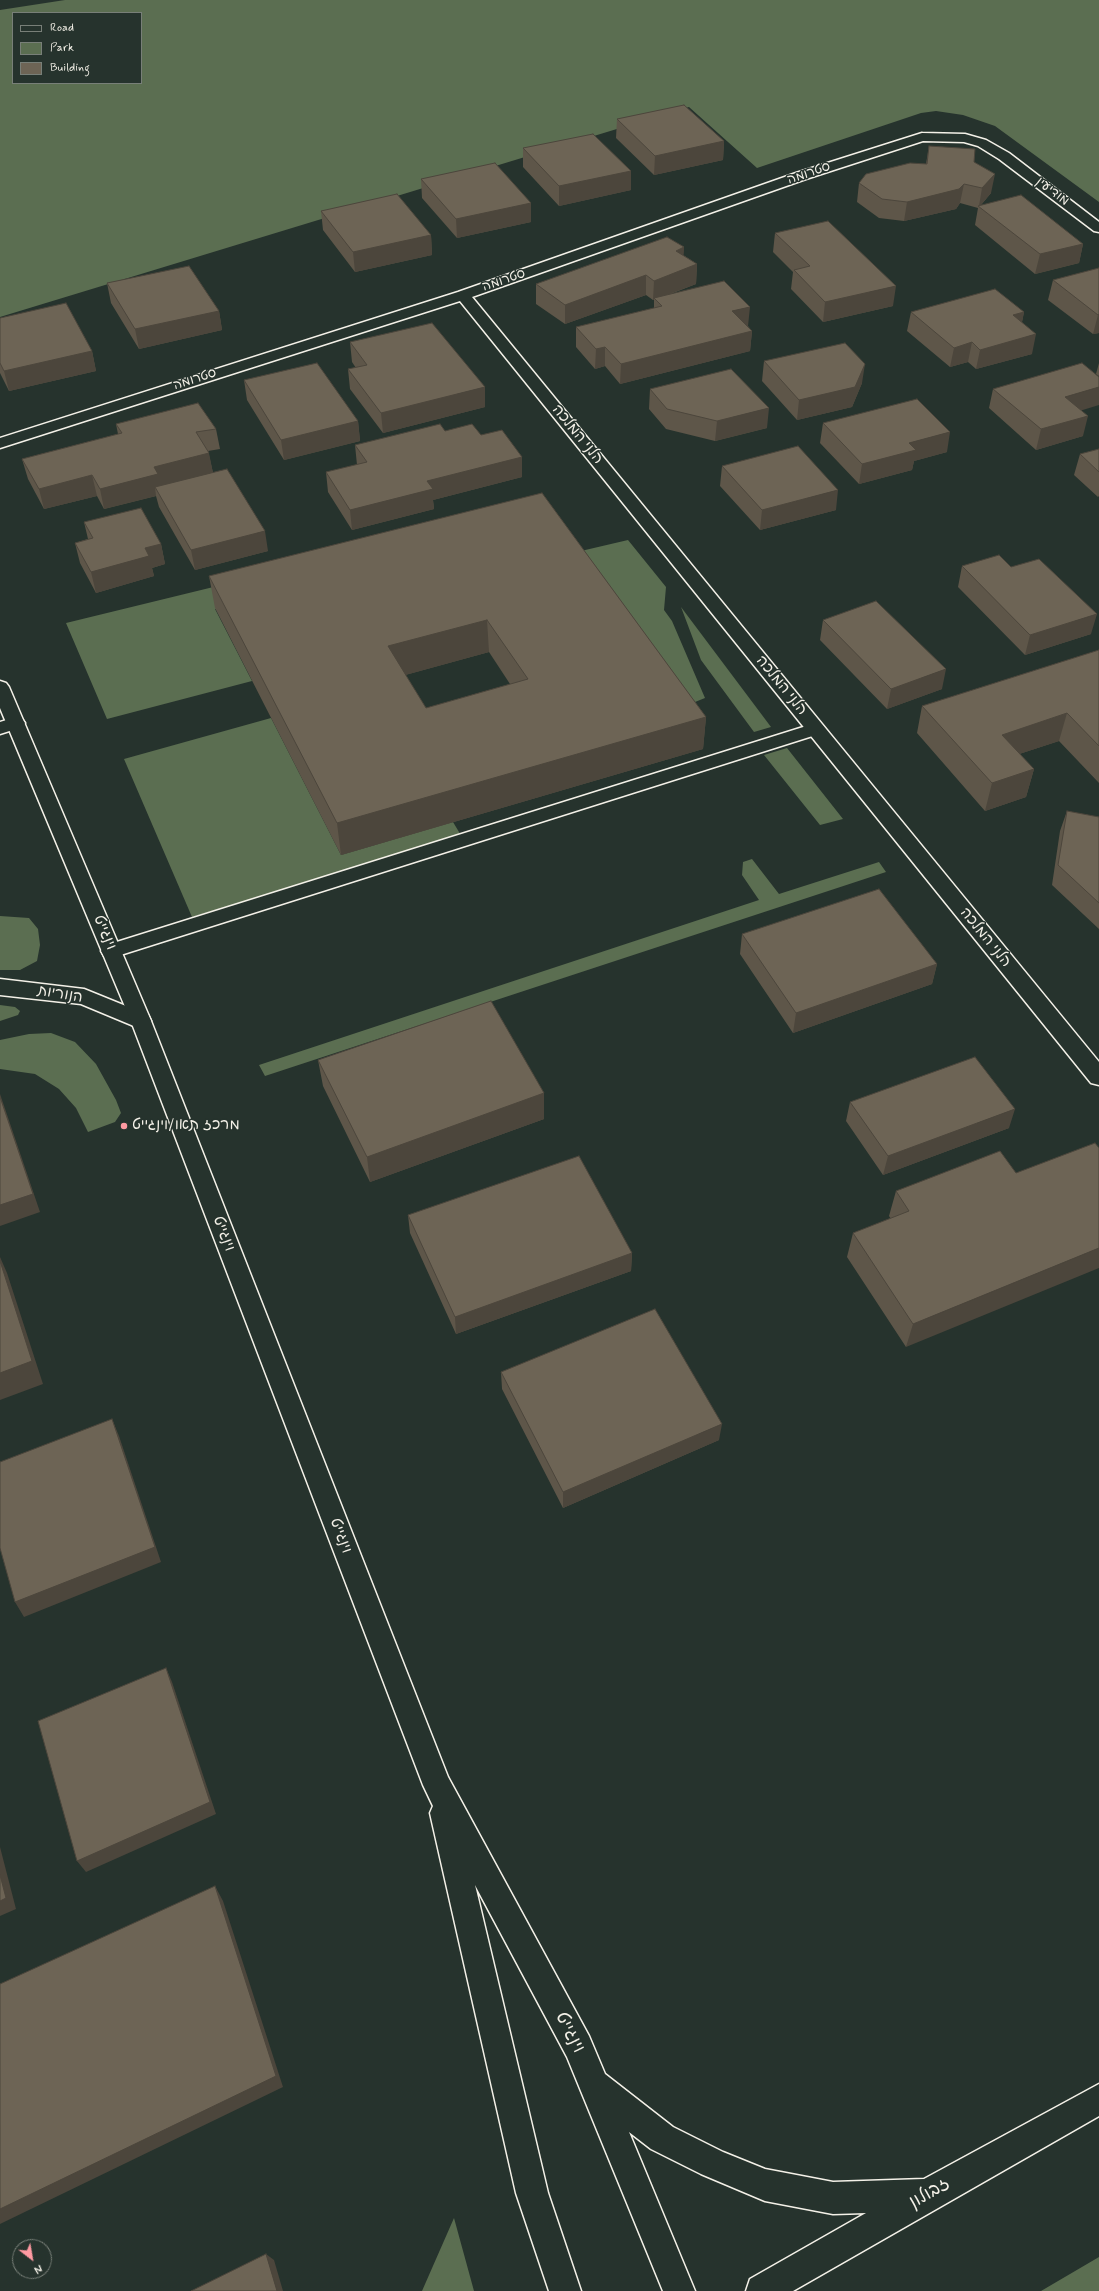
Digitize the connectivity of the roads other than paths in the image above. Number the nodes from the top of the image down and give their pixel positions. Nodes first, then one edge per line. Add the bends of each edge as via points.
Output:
1 (1004, 156) joint
2 (1099, 228) edge
3 (463, 295) junction
4 (0, 443) edge
5 (0, 687) edge
6 (8, 726) edge
7 (816, 729) junction
8 (111, 951) junction
9 (0, 987) edge
10 (141, 1021) junction
11 (1099, 1077) edge
12 (437, 1785) junction
13 (592, 2084) junction
14 (1099, 2099) edge
15 (927, 2195) junction
16 (565, 2291) edge
17 (679, 2291) edge
18 (762, 2291) edge

1 - 2 street, מודיעין
1 - 3 street, סטרומה via 982,143 965,138 922,137 910,140
3 - 4 street, סטרומה
3 - 7 street, הלני המלכה
5 - 6 street, וינגייט
6 - 8 street, וינגייט
7 - 8 street
7 - 11 street, הלני המלכה
8 - 10 street, וינגייט
9 - 10 street, הנוריות via 84,997
10 - 12 street, וינגייט
12 - 13 street, וינגייט via 578,2047
12 - 16 street, וינגייט via 532,2193
13 - 15 street via 662,2138 712,2163 765,2184 833,2198
13 - 17 street, וינגייט
14 - 15 street, זבולון
15 - 18 street, זבולון

